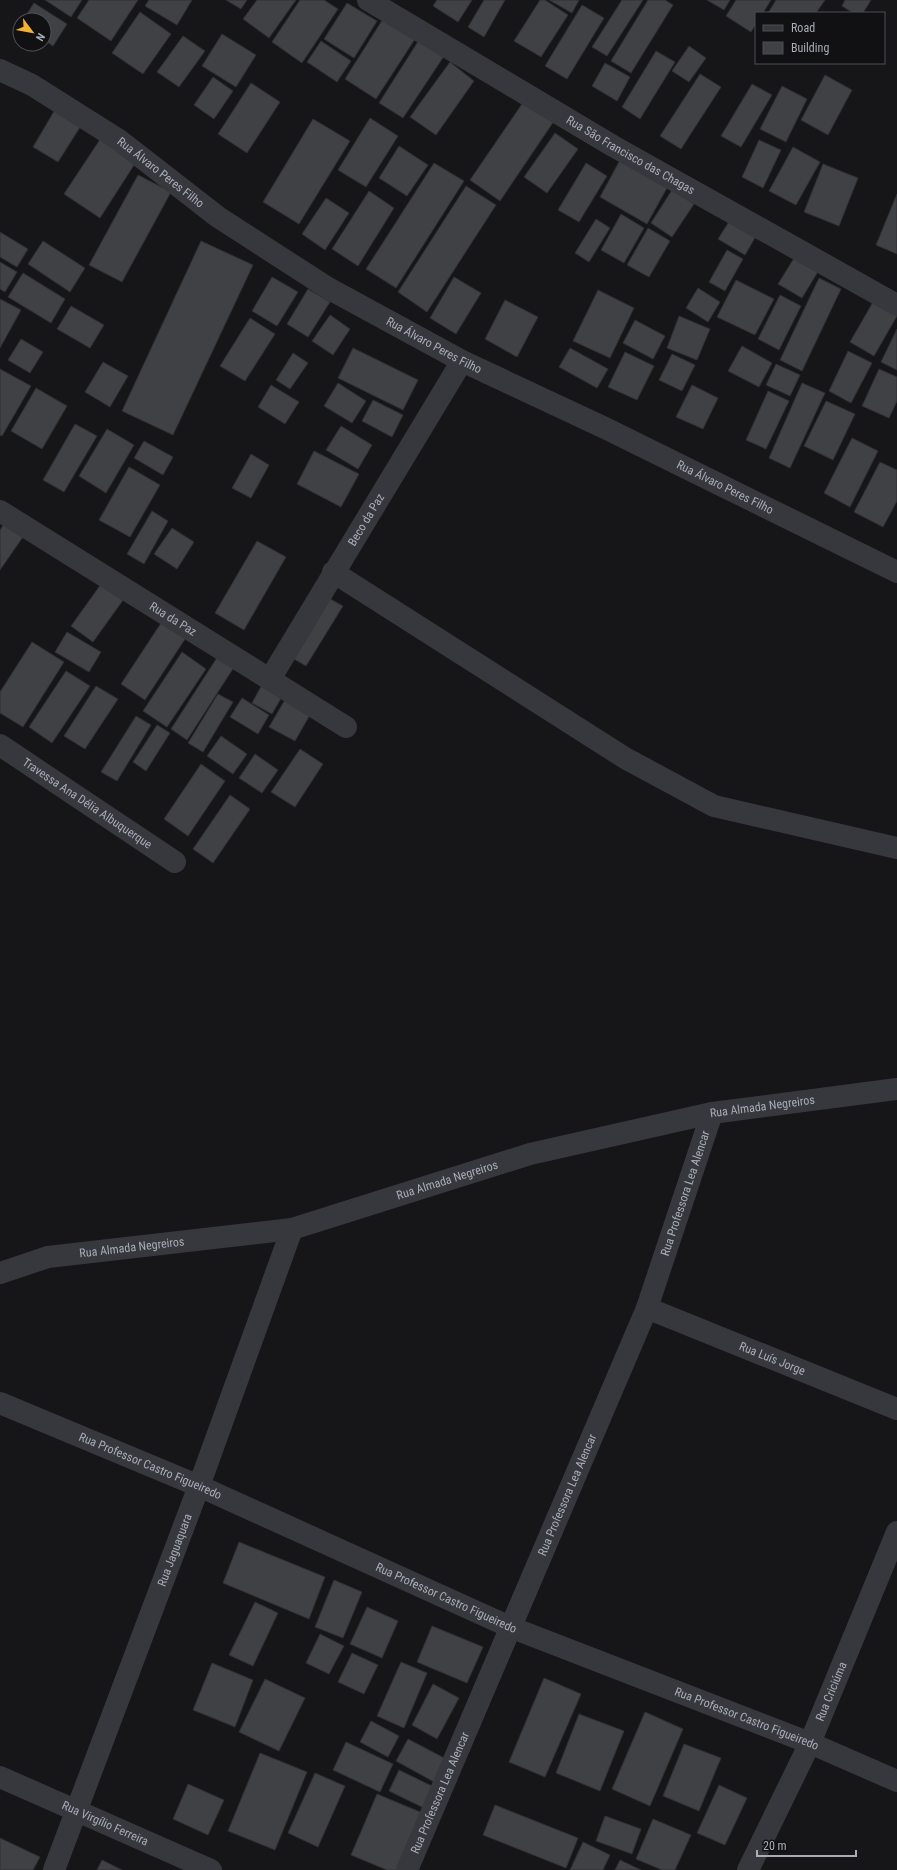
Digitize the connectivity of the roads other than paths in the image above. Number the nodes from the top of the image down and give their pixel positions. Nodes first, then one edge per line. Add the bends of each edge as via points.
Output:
1 (368, 0) edge
2 (0, 70) edge
3 (897, 305) edge
4 (462, 361) junction
5 (0, 511) edge
6 (333, 572) junction
7 (897, 572) edge
8 (270, 679) junction
9 (346, 727) dead end
10 (0, 745) edge
11 (897, 848) edge
12 (175, 862) dead end
13 (897, 1088) edge
14 (712, 1113) junction
15 (292, 1229) junction
16 (0, 1273) edge
17 (647, 1308) junction
18 (0, 1403) edge
19 (897, 1409) edge
20 (199, 1486) junction
21 (897, 1532) edge
22 (510, 1627) junction
23 (810, 1743) junction
24 (0, 1777) edge
25 (897, 1781) edge
26 (76, 1810) junction
27 (54, 1870) edge
28 (211, 1870) edge
29 (407, 1870) edge
30 (748, 1870) edge

1 - 3 street, Rua São Francisco das Chagas via 613,146
2 - 4 street, Rua Álvaro Peres Filho via 32,84 119,140 218,217 328,288
4 - 6 street, Beco da Paz
4 - 7 street, Rua Álvaro Peres Filho via 605,428
5 - 8 street, Rua da Paz
6 - 8 street, Beco da Paz
6 - 11 street via 625,758 714,806
8 - 9 street, Rua da Paz
10 - 12 street, Travessa Ana Délia Albuquerque
13 - 14 street, Rua Almada Negreiros
14 - 15 street, Rua Almada Negreiros via 530,1154
14 - 17 street, Rua Professora Lea Alencar
15 - 16 street, Rua Almada Negreiros via 48,1257
15 - 20 street, Rua Jaguaquara
17 - 19 street, Rua Luís Jorge
17 - 22 street, Rua Professora Lea Alencar
18 - 20 street, Rua Professor Castro Figueiredo
20 - 22 street, Rua Professor Castro Figueiredo
20 - 26 street, Rua Jaguaquara
21 - 23 street, Rua Criciúma
22 - 23 street, Rua Professor Castro Figueiredo
22 - 29 street, Rua Professora Lea Alencar
23 - 25 street, Rua Professor Castro Figueiredo
23 - 30 street, Rua Criciúma
24 - 26 street, Rua Virgílio Ferreira
26 - 27 street, Rua Jaguaquara
26 - 28 street, Rua Virgílio Ferreira

